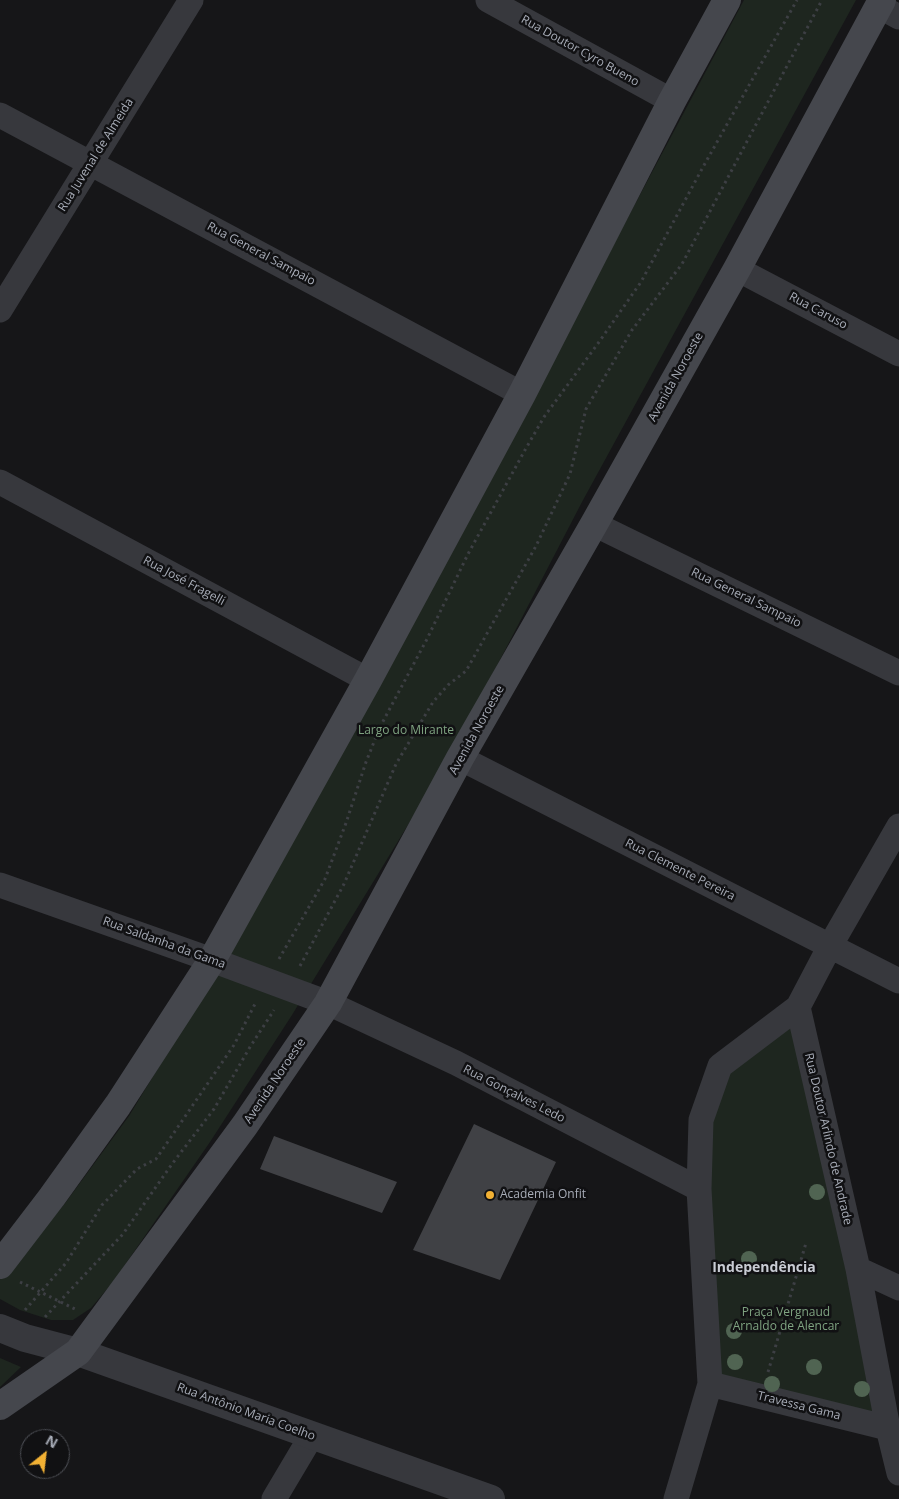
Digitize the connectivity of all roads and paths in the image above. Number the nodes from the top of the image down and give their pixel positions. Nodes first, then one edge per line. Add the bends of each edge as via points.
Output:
1 (191, 0) edge
2 (488, 0) edge
3 (727, 0) edge
4 (797, 0) edge
5 (822, 0) edge
6 (887, 8) edge
7 (672, 101) junction
8 (0, 115) edge
9 (90, 163) junction
10 (737, 268) junction
11 (0, 310) edge
12 (899, 354) edge
13 (522, 394) junction
14 (0, 482) edge
15 (594, 524) junction
16 (899, 673) edge
17 (368, 680) junction
18 (460, 758) junction
19 (899, 826) edge
20 (0, 885) edge
21 (830, 946) junction
22 (212, 960) junction
23 (275, 966) dead end
24 (899, 981) edge
25 (288, 989) junction
26 (257, 1002) dead end
27 (328, 1003) junction
28 (798, 1007) junction
29 (699, 1189) junction
30 (806, 1243) dead end
31 (858, 1269) junction
32 (7, 1272) edge
33 (899, 1288) edge
34 (40, 1293) junction
35 (60, 1302) junction
36 (82, 1313) dead end
37 (24, 1325) junction
38 (0, 1328) edge
39 (78, 1352) junction
40 (710, 1384) junction
41 (761, 1396) junction
42 (0, 1406) edge
43 (888, 1428) junction
44 (312, 1435) junction
45 (899, 1473) edge
46 (274, 1499) edge
47 (491, 1499) edge
48 (676, 1499) edge

1 - 9 street, Rua Juvenal de Almeida
2 - 7 street, Rua Doutor Cyro Bueno
3 - 7 main road
4 - 23 path via 641,282 524,450 380,727 325,879
5 - 25 path via 682,264 632,330 586,409 570,474 536,546 466,670 433,702 396,764 344,884
6 - 10 main road, Avenida Noroeste
7 - 13 main road
8 - 9 street, Rua General Sampaio
9 - 11 street, Rua Juvenal de Almeida
9 - 13 street, Rua General Sampaio
10 - 12 street, Rua Caruso
10 - 15 main road, Avenida Noroeste
13 - 17 main road
14 - 17 street, Rua José Fragelli
15 - 16 street, Rua General Sampaio
15 - 18 main road, Avenida Noroeste
17 - 22 main road
18 - 21 street, Rua Clemente Pereira
18 - 27 main road, Avenida Noroeste
19 - 21 street
20 - 22 street, Rua Saldanha da Gama
21 - 24 street, Rua Clemente Pereira
21 - 28 street
22 - 25 street, Rua Saldanha da Gama
22 - 32 main road via 112,1113 52,1197
25 - 27 street, Rua Saldanha da Gama
25 - 35 path via 214,1108 123,1234
26 - 34 path via 234,1045 156,1159 137,1169 102,1204 66,1263
27 - 29 street, Rua Gonçalves Ledo via 456,1064
27 - 39 main road, Avenida Noroeste via 240,1132
28 - 29 street via 720,1066 700,1120
28 - 31 street, Rua Doutor Arlindo de Andrade
29 - 40 street
30 - 41 path
31 - 33 street
31 - 43 street, Rua Doutor Arlindo de Andrade
32 - 34 path
34 - 35 path
34 - 37 path
35 - 36 path
35 - 37 path
37 - 38 street, Rua Antônio Maria Coelho
37 - 39 street, Rua Antônio Maria Coelho
39 - 42 main road, Avenida Noroeste
39 - 44 street, Rua Antônio Maria Coelho
40 - 41 street, Travessa Gama
40 - 48 street
41 - 43 street, Travessa Gama
43 - 45 street, Rua Doutor Arlindo de Andrade
44 - 46 street
44 - 47 street, Rua Antônio Maria Coelho

